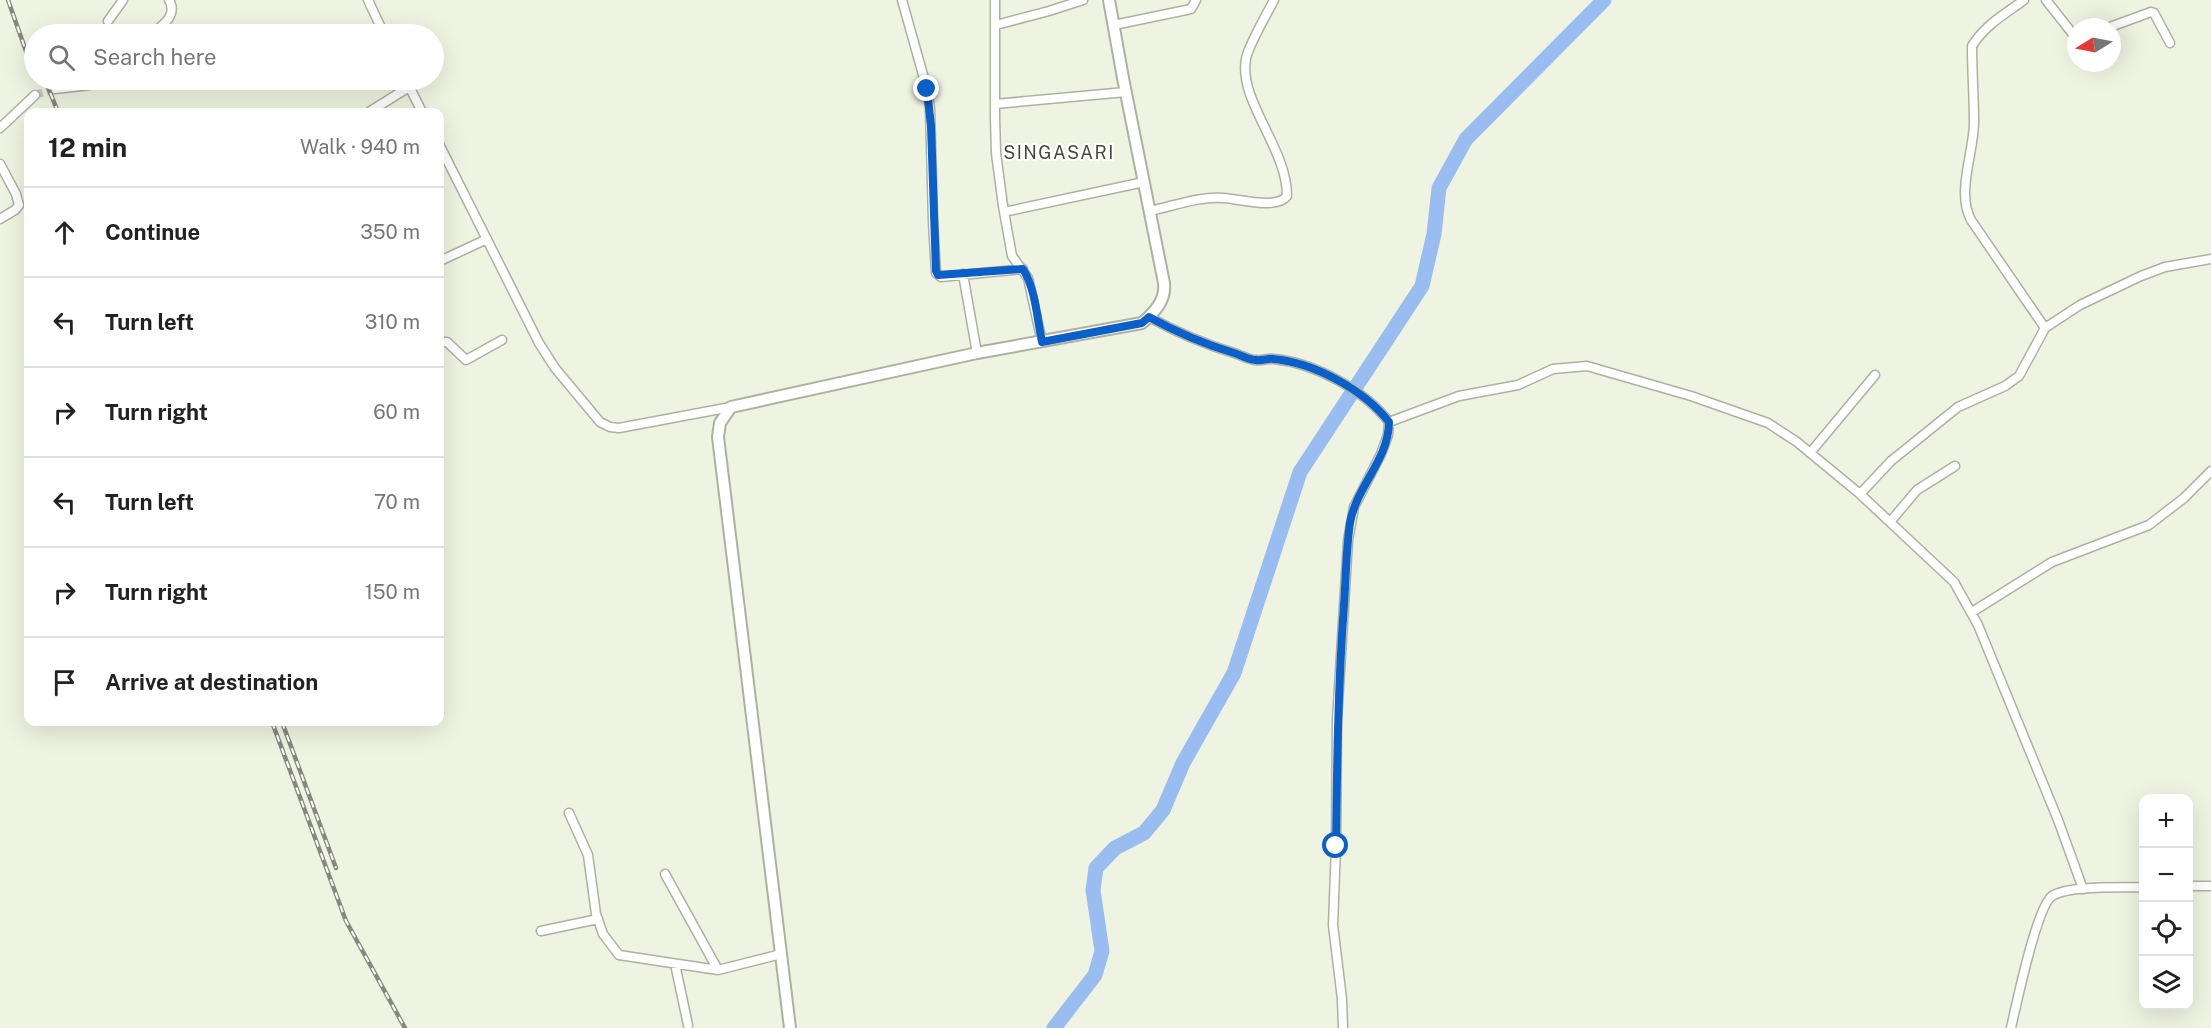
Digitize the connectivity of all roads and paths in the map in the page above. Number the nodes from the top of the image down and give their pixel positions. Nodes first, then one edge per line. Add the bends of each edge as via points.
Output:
1 (123, 0) edge
2 (169, 0) edge
3 (368, 0) edge
4 (902, 0) edge
5 (995, 0) edge
6 (1083, 0) edge
7 (1109, 0) edge
8 (1196, 0) edge
9 (1274, 0) edge
10 (2024, 0) edge
11 (2046, 0) edge
12 (108, 21) dead end
13 (2121, 23) edge
14 (163, 24) edge
15 (379, 24) edge
16 (996, 25) junction
17 (1114, 25) junction
18 (2067, 27) edge
19 (2170, 44) dead end
20 (398, 90) edge
21 (411, 90) edge
22 (1126, 93) junction
23 (35, 95) tunnel mouth
24 (995, 104) junction
25 (374, 108) edge
26 (420, 108) edge
27 (0, 128) edge
28 (444, 154) edge
29 (0, 164) edge
30 (1144, 182) junction
31 (1150, 211) junction
32 (1004, 212) junction
33 (0, 219) edge
34 (487, 239) junction
35 (444, 259) edge
36 (2211, 259) edge
37 (1023, 269) junction
38 (963, 274) junction
39 (1149, 317) junction
40 (2045, 328) junction
41 (502, 340) dead end
42 (444, 342) edge
43 (1042, 342) junction
44 (977, 353) junction
45 (1875, 375) dead end
46 (731, 407) junction
47 (1389, 422) junction
48 (1809, 453) junction
49 (1955, 466) dead end
50 (2211, 471) edge
51 (1860, 494) junction
52 (1890, 522) junction
53 (1972, 612) junction
54 (569, 813) dead end
55 (665, 874) dead end
56 (2193, 886) edge
57 (2211, 886) edge
58 (2139, 887) edge
59 (2083, 889) junction
60 (598, 919) junction
61 (541, 931) dead end
62 (781, 954) junction
63 (675, 964) junction
64 (718, 970) junction
65 (688, 1025) dead end
66 (790, 1028) edge
67 (1342, 1028) edge
68 (2011, 1028) edge

1 - 12 street
2 - 14 street via 172,15
3 - 15 street
4 - 38 street via 930,108 936,271 941,277
5 - 16 street
6 - 16 street
7 - 17 street
8 - 17 street via 1191,9
9 - 31 street via 1246,55 1246,79 1285,171 1287,196 1280,202 1267,203 1222,197
10 - 40 street via 1991,23 1972,46 1973,146 1965,202 1971,220
11 - 18 street
13 - 19 street via 2154,13
16 - 24 street
17 - 22 street
20 - 25 street
21 - 26 street
22 - 24 street
22 - 30 street
23 - 27 street
24 - 32 street via 996,153
28 - 34 street
29 - 33 street via 19,205
30 - 31 street
30 - 32 street
31 - 39 street via 1165,292
32 - 37 street via 1012,256
34 - 35 street
34 - 46 street via 539,343 605,426 626,427
36 - 40 street via 2165,267 2141,276 2080,305
37 - 38 street
37 - 43 street via 1032,291
38 - 44 street
39 - 43 street via 1142,323
39 - 47 street via 1230,352 1256,360 1271,358 1298,363 1332,378 1370,402
40 - 51 street via 2019,376 2006,386 1958,407 1891,461
41 - 42 street via 466,360
43 - 44 street
44 - 46 street
45 - 48 street
46 - 62 street via 720,423 718,437
47 - 48 street via 1459,396 1518,385 1552,369 1587,366 1768,423
47 - 67 street via 1381,454 1354,507 1348,541 1338,720 1333,925
48 - 51 street
49 - 52 street via 1917,490
50 - 53 street via 2149,525 2052,562
51 - 52 street
52 - 53 street via 1954,582
53 - 59 street
54 - 60 street via 588,855
55 - 64 street
56 - 57 street
58 - 59 street
59 - 68 street via 2051,897 2045,904
60 - 61 street
60 - 63 street via 603,934 619,955
62 - 64 street
62 - 66 street
63 - 64 street
63 - 65 street

